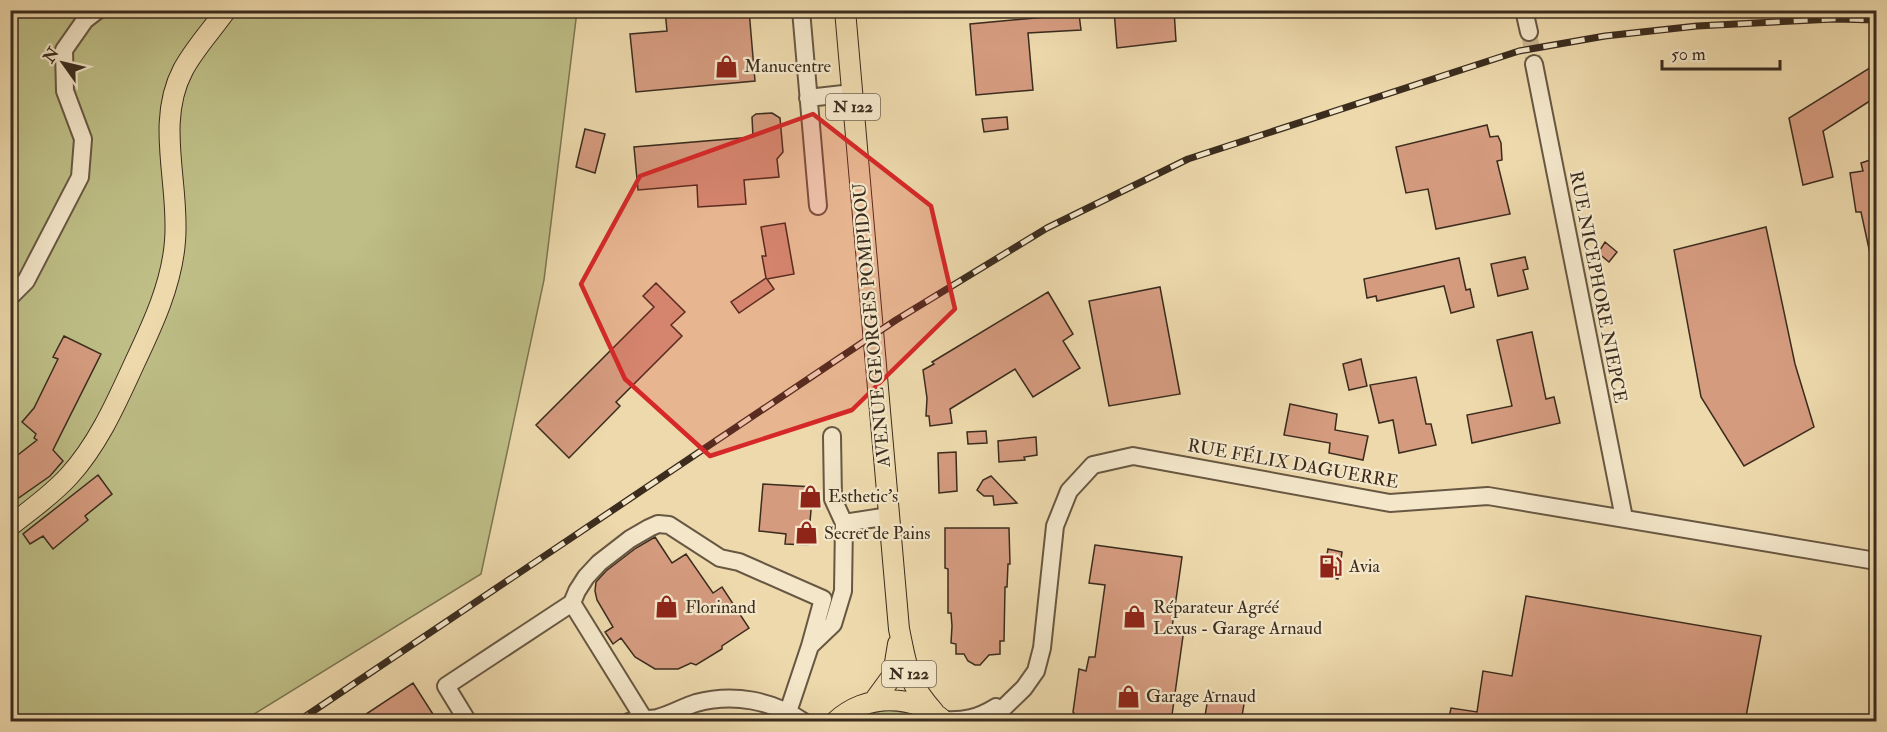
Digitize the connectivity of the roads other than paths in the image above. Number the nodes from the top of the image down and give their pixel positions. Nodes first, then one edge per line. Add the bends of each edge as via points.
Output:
1 (98, 10) edge
2 (226, 10) edge
3 (801, 10) edge
4 (845, 10) edge
5 (1524, 10) edge
6 (1529, 32) tunnel mouth
7 (1534, 64) tunnel mouth
8 (852, 93) junction
9 (808, 98) junction
10 (818, 206) dead end
11 (10, 297) edge
12 (832, 436) dead end
13 (889, 516) junction
14 (1624, 518) junction
15 (844, 523) junction
16 (10, 526) edge
17 (1876, 561) edge
18 (572, 603) junction
19 (899, 629) junction
20 (810, 646) junction
21 (1017, 694) junction
22 (874, 701) junction
23 (784, 717) edge
24 (941, 718) edge
25 (636, 720) edge
26 (468, 722) edge
27 (804, 722) edge
28 (835, 722) edge
29 (989, 722) edge

1 - 11 street via 85,20 64,50 65,91 83,139 80,177 26,281
2 - 16 main road via 183,70 174,96 170,139 176,241 171,271 156,314 126,383 82,460 57,489
3 - 9 street
4 - 8 main road, AVENUE GEORGES POMPIDOU / N 122
5 - 6 street
7 - 14 street, RUE NICEPHORE NIEPCE
8 - 9 street
8 - 13 main road, AVENUE GEORGES POMPIDOU / N 122
9 - 10 street
12 - 15 street via 834,499
13 - 15 street
13 - 19 main road, AVENUE GEORGES POMPIDOU / N 122
14 - 17 street, RUE FÉLIX DAGUERRE
14 - 21 street, RUE FÉLIX DAGUERRE via 1488,496 1390,503 1133,456 1093,465 1069,491 1055,526 1039,661 1030,680
15 - 20 street via 843,591 833,624
18 - 20 street via 586,577 611,553 649,528 669,525 720,558 739,562 823,599
18 - 25 street
18 - 26 street via 446,686
19 - 22 main road, AVENUE GEORGES POMPIDOU via 892,675
19 - 24 main road, AVENUE GEORGES POMPIDOU / N 122 via 911,681
20 - 23 street
21 - 24 street, RUE FÉLIX DAGUERRE via 976,718
21 - 29 street, RUE FÉLIX DAGUERRE
22 - 24 main road via 905,701
22 - 28 main road via 854,708
23 - 25 street via 776,706 748,699 724,699 698,702 656,718
23 - 27 street

